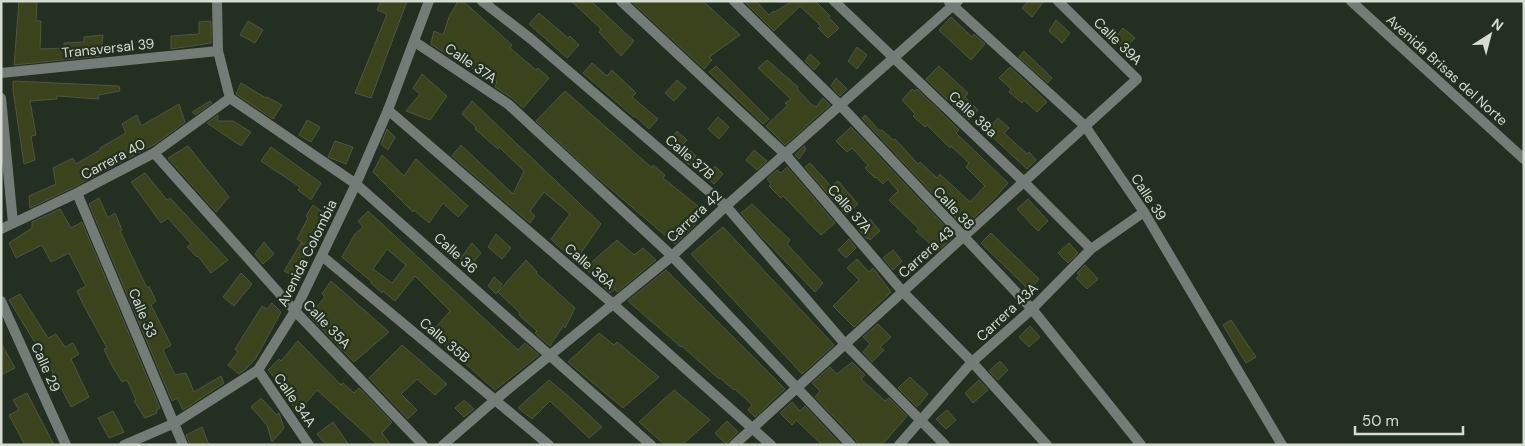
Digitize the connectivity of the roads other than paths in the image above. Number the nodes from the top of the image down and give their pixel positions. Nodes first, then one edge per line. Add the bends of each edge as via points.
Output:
1 (217, 1) edge
2 (429, 1) edge
3 (482, 1) edge
4 (621, 1) edge
5 (734, 1) edge
6 (834, 1) edge
7 (1058, 1) edge
8 (1351, 1) edge
9 (953, 3) edge
10 (414, 42) junction
11 (218, 51) junction
12 (893, 59) junction
13 (1, 73) edge
14 (1137, 79) joint
15 (1, 98) edge
16 (230, 98) junction
17 (841, 106) junction
18 (388, 110) junction
19 (1085, 126) junction
20 (154, 153) junction
21 (784, 154) junction
22 (1524, 159) edge
23 (1024, 182) junction
24 (356, 184) junction
25 (77, 193) junction
26 (726, 206) junction
27 (1144, 212) junction
28 (13, 223) junction
29 (1, 229) edge
30 (963, 237) junction
31 (1091, 249) junction
32 (322, 256) junction
33 (672, 256) junction
34 (903, 292) junction
35 (1, 301) edge
36 (613, 304) junction
37 (1032, 309) junction
38 (295, 311) junction
39 (845, 344) junction
40 (550, 356) junction
41 (972, 362) junction
42 (258, 370) junction
43 (797, 388) junction
44 (495, 400) junction
45 (922, 419) junction
46 (175, 424) junction
47 (753, 428) junction
48 (66, 445) edge
49 (124, 445) edge
50 (183, 445) edge
51 (309, 445) edge
52 (423, 445) edge
53 (443, 445) edge
54 (549, 445) edge
55 (651, 445) edge
56 (734, 445) edge
57 (771, 445) edge
58 (851, 445) edge
59 (899, 445) edge
60 (945, 445) edge
61 (1047, 445) edge
62 (1140, 445) edge
63 (1282, 445) edge

1 - 11 street
2 - 10 street, Avenida Colombia
3 - 26 street, Calle 37B
4 - 21 street, Calle 37A
5 - 17 street, Calle 38
6 - 12 street, Calle 38a
7 - 14 street, Calle 39A
8 - 22 street, Avenida Brisas del Norte
9 - 12 street, Carrera 42
9 - 19 street, Calle 39
10 - 18 street, Avenida Colombia
10 - 33 street, Calle 37A via 508,104
11 - 13 street, Transversal 39
11 - 16 street
12 - 17 street, Carrera 42
12 - 23 street, Calle 38a
14 - 19 street, Carrera 43
15 - 28 street
16 - 20 street, Carrera 40
16 - 24 street, Calle 36
17 - 21 street, Carrera 42
17 - 30 street, Calle 38
18 - 24 street, Avenida Colombia
18 - 36 street, Calle 36A
19 - 23 street, Carrera 43
19 - 27 street, Calle 39
20 - 25 street, Carrera 40
20 - 38 street, Calle 35A
21 - 26 street, Carrera 42
21 - 34 street, Calle 37A
23 - 30 street, Carrera 43
23 - 31 street, Calle 38a
24 - 32 street, Avenida Colombia
24 - 40 street, Calle 36
25 - 28 street, Carrera 40
25 - 46 street, Calle 33
26 - 33 street, Carrera 42
26 - 39 street, Calle 37B
27 - 31 street, Carrera 43A
27 - 63 street, Calle 39
28 - 29 street, Carrera 40
30 - 34 street, Carrera 43
30 - 37 street, Calle 38
31 - 37 street, Carrera 43A
32 - 38 street, Avenida Colombia
32 - 44 street, Calle 35B
33 - 36 street, Carrera 42
33 - 43 street, Calle 37A
34 - 39 street, Carrera 43
34 - 41 street, Calle 37A
35 - 48 street, Calle 29
36 - 40 street, Carrera 42
36 - 47 street, Calle 36A
37 - 41 street, Carrera 43A
37 - 62 street, Calle 38
38 - 42 street, Avenida Colombia
38 - 52 street, Calle 35A
39 - 43 street, Carrera 43
39 - 45 street, Calle 37B
40 - 44 street, Carrera 42
40 - 55 street, Calle 36
41 - 45 street, Carrera 43A
41 - 61 street, Calle 37A
42 - 46 street, Avenida Colombia
42 - 51 street, Calle 34A
43 - 47 street, Carrera 43
43 - 58 street, Calle 37A
44 - 53 street, Carrera 42
44 - 54 street, Calle 35B
45 - 59 street, Carrera 43A
45 - 60 street, Calle 37B
46 - 49 street, Avenida Colombia
46 - 50 street, Calle 33
47 - 56 street, Carrera 43
47 - 57 street, Calle 36A

